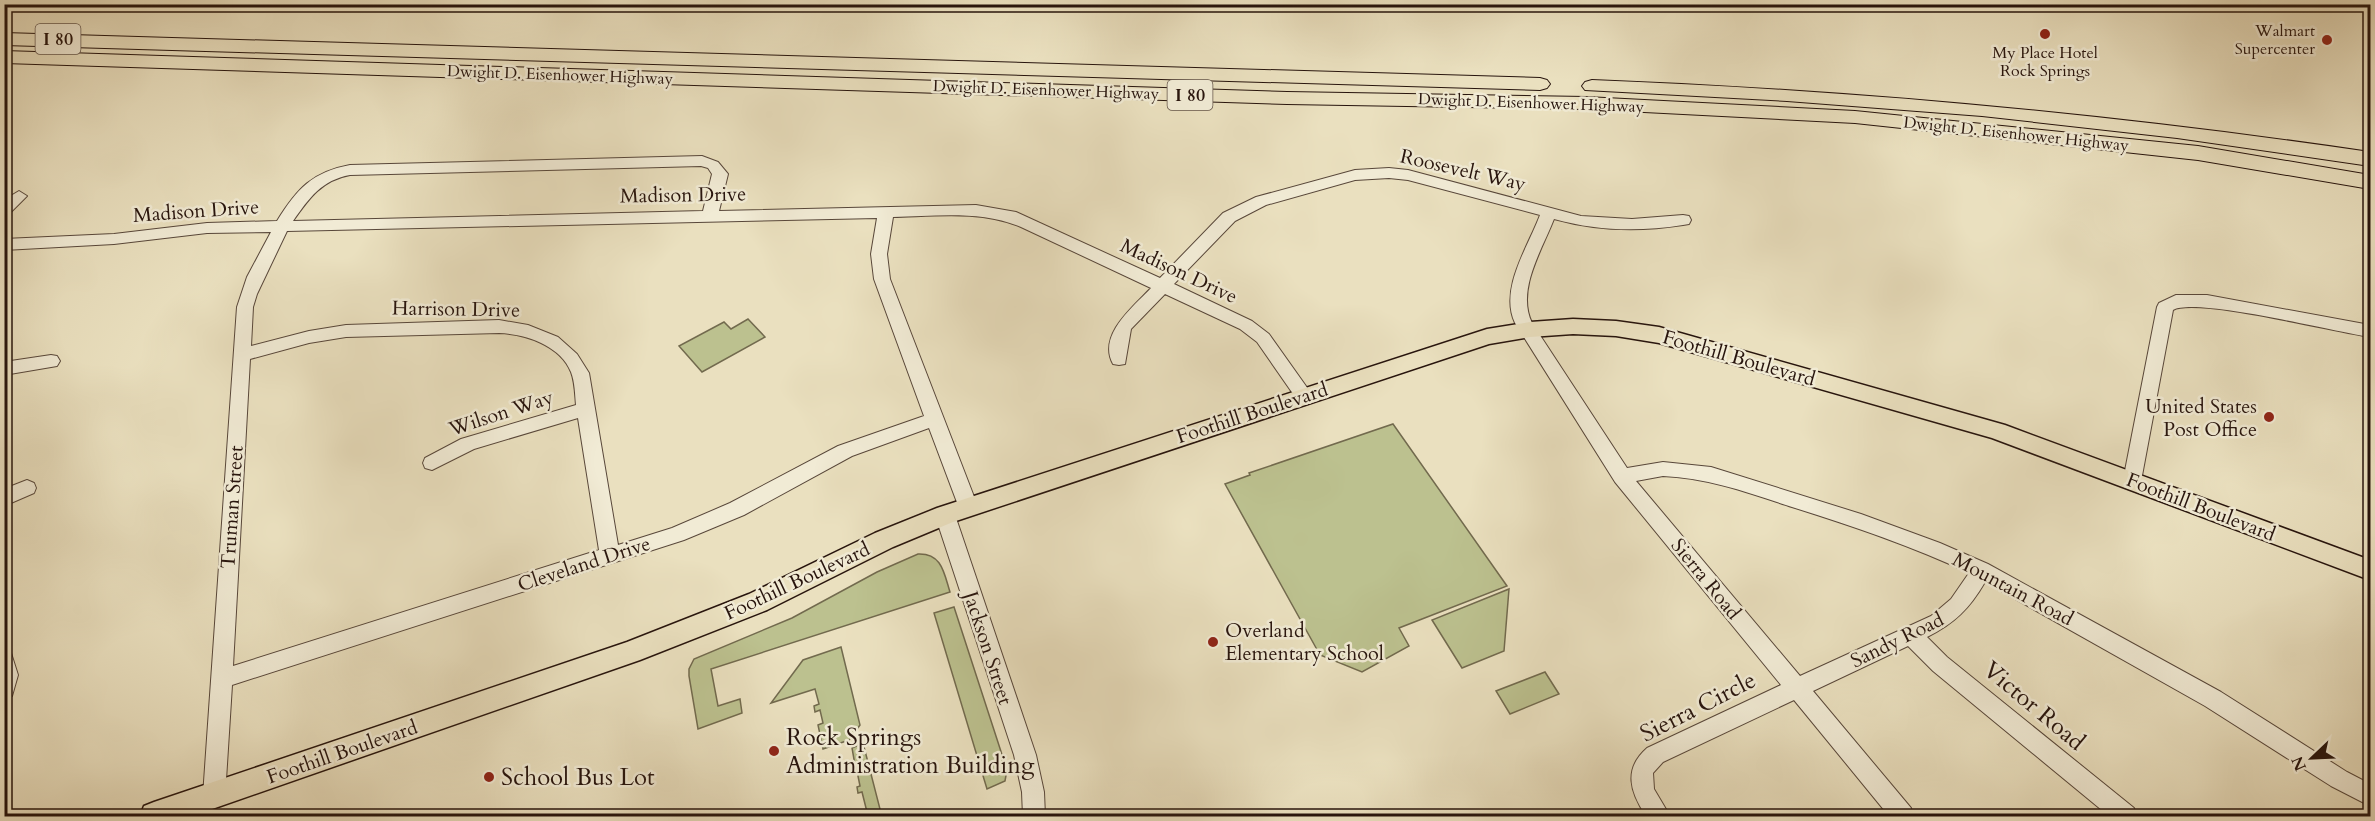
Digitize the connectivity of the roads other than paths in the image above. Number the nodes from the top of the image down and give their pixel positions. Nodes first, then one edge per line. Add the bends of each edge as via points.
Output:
1 (4, 37) edge
2 (4, 57) edge
3 (2003, 132) junction
4 (2370, 141) edge
5 (2273, 144) junction
6 (2370, 159) edge
7 (2370, 182) edge
8 (19, 196) dead end
9 (2370, 199) edge
10 (4, 209) edge
11 (886, 212) junction
12 (1549, 213) junction
13 (710, 215) junction
14 (1683, 220) dead end
15 (283, 226) junction
16 (4, 245) edge
17 (1161, 286) junction
18 (1527, 329) junction
19 (2370, 331) edge
20 (242, 355) junction
21 (1119, 358) dead end
22 (51, 361) dead end
23 (4, 369) edge
24 (1304, 396) junction
25 (586, 409) junction
26 (935, 419) junction
27 (432, 463) dead end
28 (1622, 477) junction
29 (2132, 481) junction
30 (27, 488) dead end
31 (4, 498) edge
32 (956, 511) junction
33 (610, 555) junction
34 (1981, 570) junction
35 (2370, 570) edge
36 (1911, 634) junction
37 (4, 660) edge
38 (221, 679) junction
39 (1796, 688) junction
40 (4, 689) edge
41 (2370, 795) edge
42 (214, 796) junction
43 (154, 816) edge
44 (1034, 816) edge
45 (1659, 816) edge
46 (1903, 816) edge
47 (2126, 816) edge

1 - 5 highway, Dwight D. Eisenhower Highway / I 80 via 1714,90 2009,112
2 - 3 highway, Dwight D. Eisenhower Highway / I 80 via 1275,97 1586,103 1855,117
3 - 7 highway, Dwight D. Eisenhower Highway / I 80 via 2198,153
3 - 9 highway
4 - 5 highway
5 - 6 highway, Dwight D. Eisenhower Highway / I 80
8 - 10 street
11 - 13 street, Madison Drive
11 - 17 street, Madison Drive via 976,210 1010,216
11 - 26 street, Jackson Street via 878,264
12 - 14 street, Roosevelt Way via 1626,226
12 - 17 street, Roosevelt Way via 1408,175 1355,175 1244,207 1213,231
12 - 18 street, Sierra Road via 1518,301 1519,314
13 - 15 street, Madison Drive
13 - 15 street, Truman Street via 720,180 713,165 702,161 648,162 338,172 311,186
15 - 16 street, Madison Drive
15 - 20 street, Truman Street via 247,292
17 - 21 street, Roosevelt Way via 1125,325 1120,334
17 - 24 street, Madison Drive via 1227,315 1263,338
18 - 24 main road, Foothill Boulevard via 1487,337
18 - 28 street, Sierra Road
18 - 29 main road, Foothill Boulevard via 1608,326 1659,335 1997,431
19 - 29 street via 2207,301 2176,301 2165,307
20 - 25 street, Harrison Drive via 333,332 514,328 545,339 573,359 580,373
20 - 38 street, Truman Street
22 - 23 street
24 - 32 main road, Foothill Boulevard
25 - 27 street, Wilson Way via 468,444
25 - 33 street, Harrison Drive
26 - 32 street, Jackson Street
26 - 33 street, Cleveland Drive via 844,451 710,522
28 - 34 street, Mountain Road via 1662,469 1724,477 1900,533
28 - 39 street, Sierra Road
29 - 35 main road, Foothill Boulevard
30 - 31 street
32 - 42 main road, Foothill Boulevard via 884,540 758,602 640,648
32 - 44 street, Jackson Street via 1025,755
33 - 38 street, Cleveland Drive
34 - 36 street, Sandy Road via 1953,612
34 - 41 street, Mountain Road via 2213,699
36 - 39 street, Sandy Road
36 - 47 street, Victor Road via 1940,664
37 - 40 street
38 - 42 street, Truman Street
39 - 45 street, Sierra Circle via 1645,762 1642,787
39 - 46 street, Sierra Road
42 - 43 main road, Foothill Boulevard

